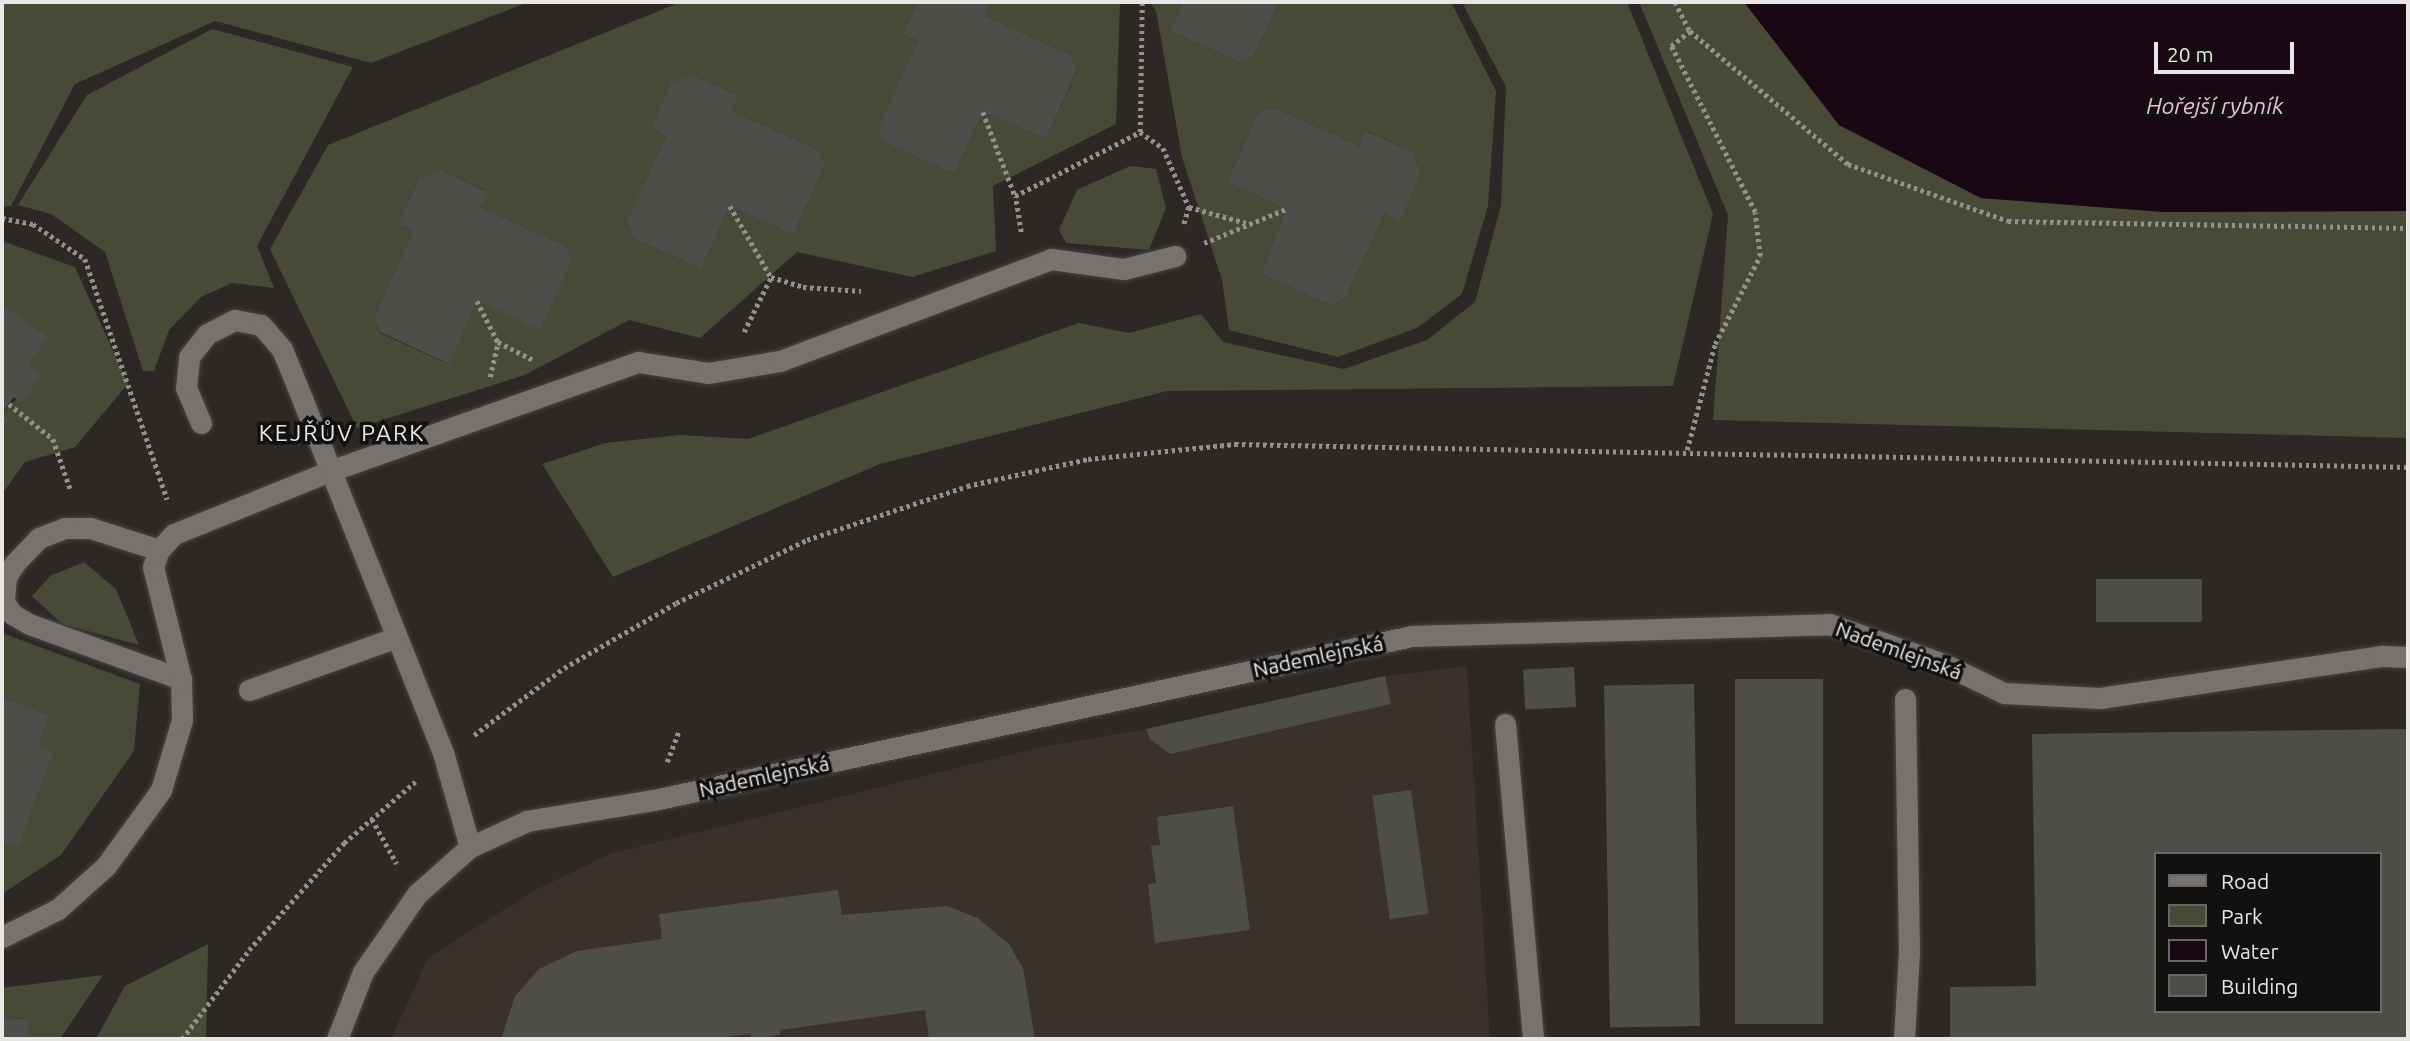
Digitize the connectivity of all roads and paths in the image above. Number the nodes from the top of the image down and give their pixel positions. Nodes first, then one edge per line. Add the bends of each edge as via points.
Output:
1 (1142, 2) edge
2 (1675, 2) edge
3 (1690, 30) junction
4 (983, 111) dead end
5 (1140, 132) junction
6 (1015, 196) junction
7 (730, 206) dead end
8 (1189, 207) junction
9 (1286, 209) dead end
10 (2, 218) edge
11 (1247, 224) junction
12 (2408, 228) edge
13 (1175, 256) junction
14 (1026, 268) junction
15 (771, 277) junction
16 (865, 291) dead end
17 (477, 301) dead end
18 (498, 342) dead end
19 (725, 371) junction
20 (9, 404) dead end
21 (201, 423) dead end
22 (1687, 450) junction
23 (2408, 467) edge
24 (330, 471) junction
25 (71, 491) junction
26 (79, 492) dead end
27 (58, 495) dead end
28 (131, 540) junction
29 (159, 550) junction
30 (394, 638) junction
31 (2408, 657) edge
32 (181, 679) junction
33 (249, 690) dead end
34 (1905, 699) dead end
35 (1505, 724) dead end
36 (444, 756) junction
37 (372, 819) junction
38 (470, 847) junction
39 (417, 894) junction
40 (2, 937) edge
41 (182, 1039) edge
42 (337, 1039) edge
43 (1533, 1039) edge
44 (1904, 1039) edge

1 - 5 path
2 - 3 path
3 - 12 path via 1848,164 2008,221
3 - 22 path via 1671,46 1755,212 1760,256 1715,344
4 - 6 path
5 - 6 path
5 - 8 path via 1163,148
6 - 14 path
7 - 15 path
8 - 11 path
8 - 13 path
9 - 11 path
10 - 28 path via 33,224 85,259 170,507 151,513
11 - 13 path
13 - 14 street via 1124,269 1051,259
14 - 19 street via 780,361
15 - 16 path via 803,287
15 - 19 path
17 - 18 path
19 - 24 street via 708,373 638,362
20 - 25 path via 52,439
21 - 24 street via 186,388 189,357 207,334 235,320 261,325 282,349
22 - 23 path
22 - 36 path via 1235,444 1088,458 967,486 807,540 677,603 564,668
24 - 29 street via 174,534
24 - 30 street
25 - 26 path
25 - 27 path
28 - 29 street
28 - 32 street via 90,528 65,528 39,538 6,577 5,602 12,614 29,624
29 - 32 street via 153,567 159,604
30 - 33 street
30 - 36 street
31 - 38 street, Nademlejnská via 2382,656 2100,698 2004,693 1947,665 1829,624 1412,636 654,800 527,821
32 - 40 street via 182,720 174,755 161,790 137,828 106,866 58,909
34 - 44 street via 1909,953
35 - 43 street
36 - 37 path
36 - 38 street
37 - 39 path
37 - 41 path via 344,843 249,950
38 - 39 street, Nademlejnská
39 - 42 street, Nademlejnská via 363,972

